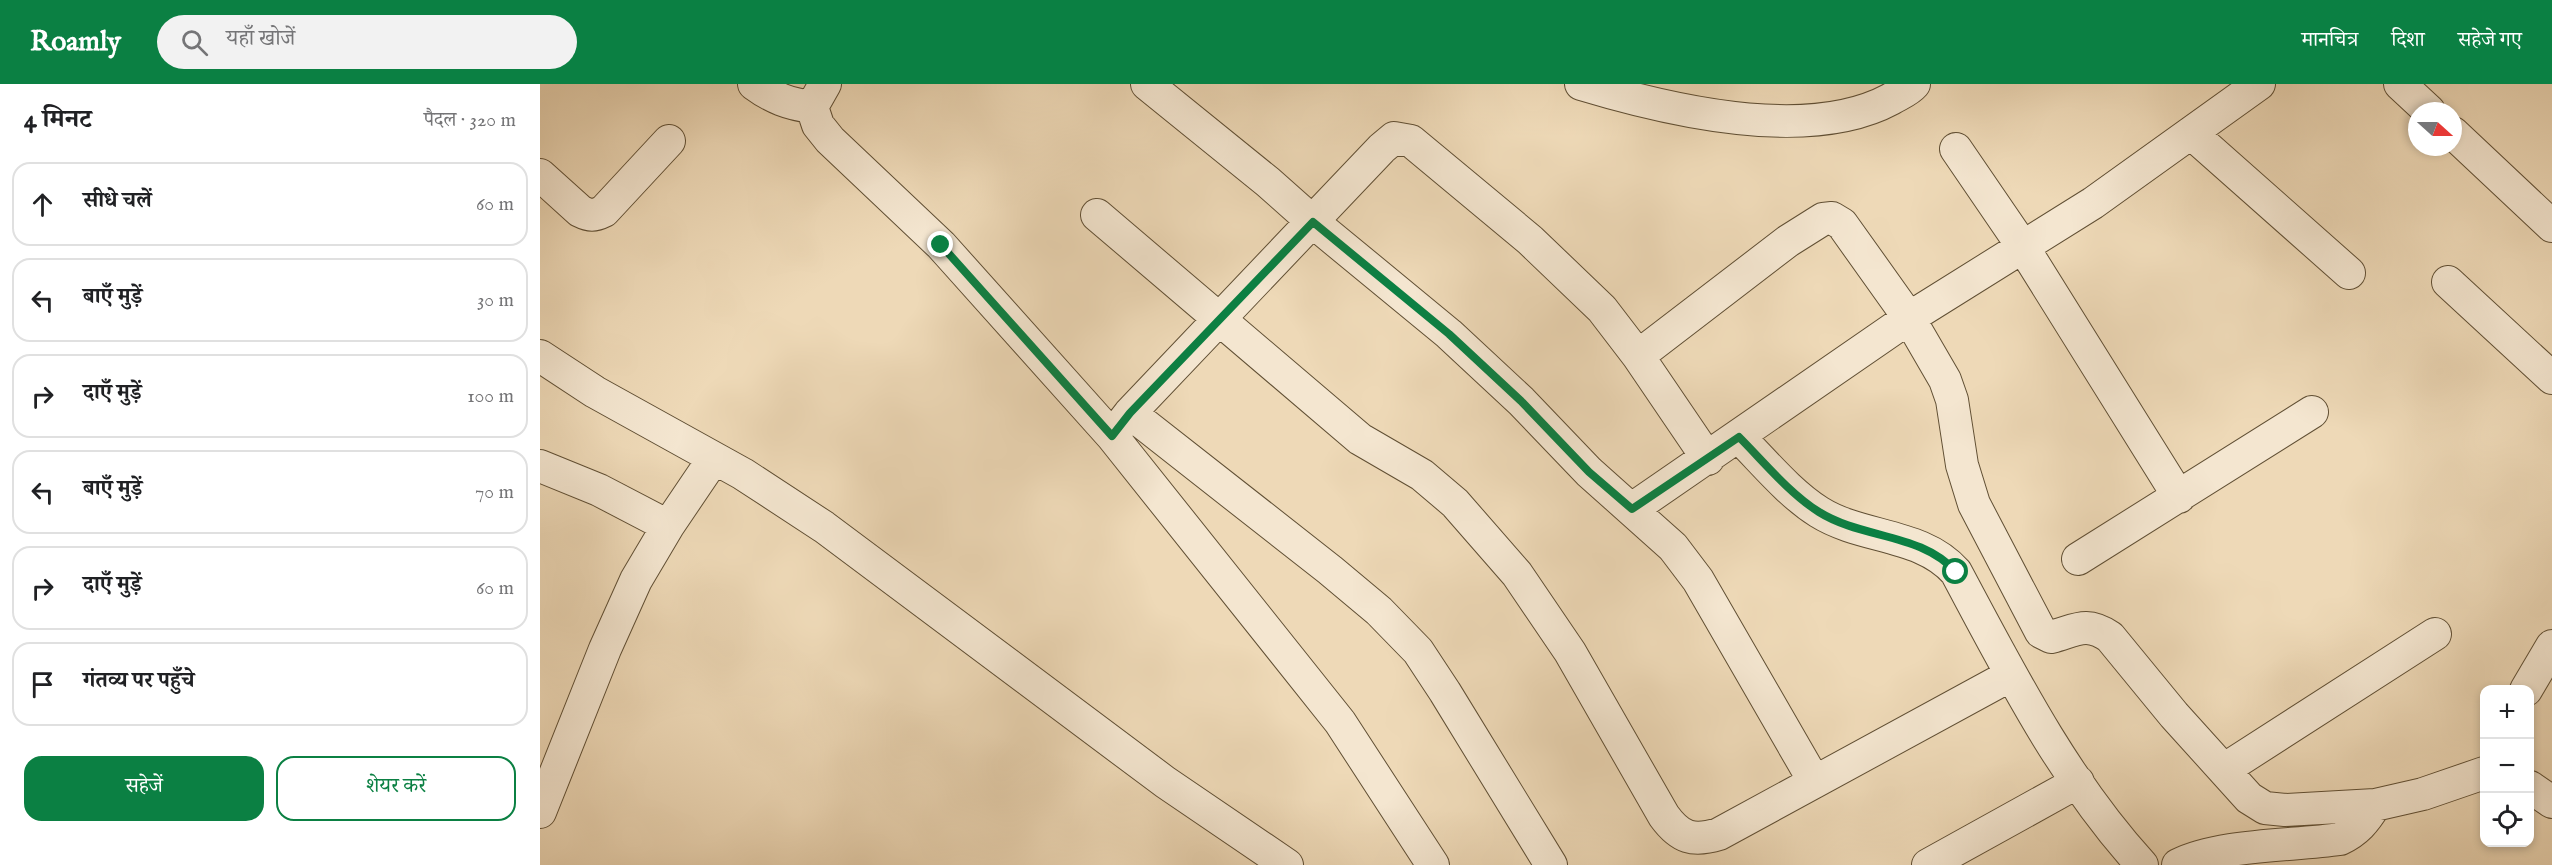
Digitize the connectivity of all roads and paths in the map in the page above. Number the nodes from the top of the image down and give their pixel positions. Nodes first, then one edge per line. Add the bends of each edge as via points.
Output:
1 (754, 84) edge
2 (1147, 84) edge
3 (1581, 84) edge
4 (1914, 84) edge
5 (2259, 84) edge
6 (2400, 84) edge
7 (1631, 91) edge
8 (818, 96) edge
9 (2419, 102) edge
10 (2191, 134) junction
11 (669, 141) dead end
12 (2462, 141) edge
13 (1956, 149) dead end
14 (540, 175) edge
15 (1097, 215) dead end
16 (2548, 215) edge
17 (1313, 222) junction
18 (2023, 247) junction
19 (2349, 273) dead end
20 (2448, 282) dead end
21 (1909, 318) junction
22 (1220, 320) junction
23 (540, 356) edge
24 (1638, 356) junction
25 (2552, 378) edge
26 (2312, 412) dead end
27 (1121, 424) junction
28 (1739, 437) junction
29 (714, 458) junction
30 (1708, 459) junction
31 (540, 466) edge
32 (2179, 497) junction
33 (1632, 509) junction
34 (668, 526) junction
35 (2078, 559) dead end
36 (2435, 634) dead end
37 (2552, 646) edge
38 (2011, 675) junction
39 (2529, 685) edge
40 (2225, 769) junction
41 (2480, 773) edge
42 (1814, 781) junction
43 (2078, 782) junction
44 (2534, 791) edge
45 (2552, 802) edge
46 (2375, 805) junction
47 (540, 812) edge
48 (1287, 865) edge
49 (1433, 865) edge
50 (1551, 865) edge
51 (1928, 865) edge
52 (2142, 865) edge
53 (2178, 865) edge

1 - 8 street via 789,104
2 - 17 street
3 - 7 street
4 - 7 street via 1875,108 1828,120 1715,115
5 - 10 street
6 - 9 street
8 - 27 street via 818,125 830,140
10 - 18 street
10 - 19 street
11 - 14 street via 595,216 580,211
12 - 16 street
13 - 18 street
15 - 22 street
17 - 22 street
17 - 24 street via 1394,138 1411,141 1530,240 1602,309
17 - 33 street via 1449,334
18 - 21 street
18 - 32 street
20 - 25 street
21 - 24 street via 1842,224 1832,218 1823,219 1788,241
21 - 28 street
21 - 40 street via 1953,400 1962,465 1974,504 2041,632 2051,637 2097,628 2110,637
22 - 27 street
22 - 42 street via 1360,439 1416,471 1455,503 1517,574 1570,652 1675,831 1703,839 1719,834
23 - 29 street via 595,392
24 - 30 street
26 - 32 street
27 - 49 street via 1340,722
27 - 50 street via 1330,570 1418,651
28 - 30 street
28 - 38 street via 1819,512 1931,550 1944,559 1956,572
29 - 34 street
29 - 48 street via 824,527 1166,783
30 - 33 street
31 - 34 street via 599,490
32 - 35 street
33 - 42 street via 1673,547 1698,580
34 - 47 street via 636,580 605,649
36 - 40 street
37 - 39 street
38 - 42 street
38 - 43 street
40 - 46 street via 2249,798 2265,808
41 - 46 street via 2423,794
43 - 51 street
43 - 52 street
44 - 45 street
46 - 53 street via 2354,832 2340,838 2216,852

